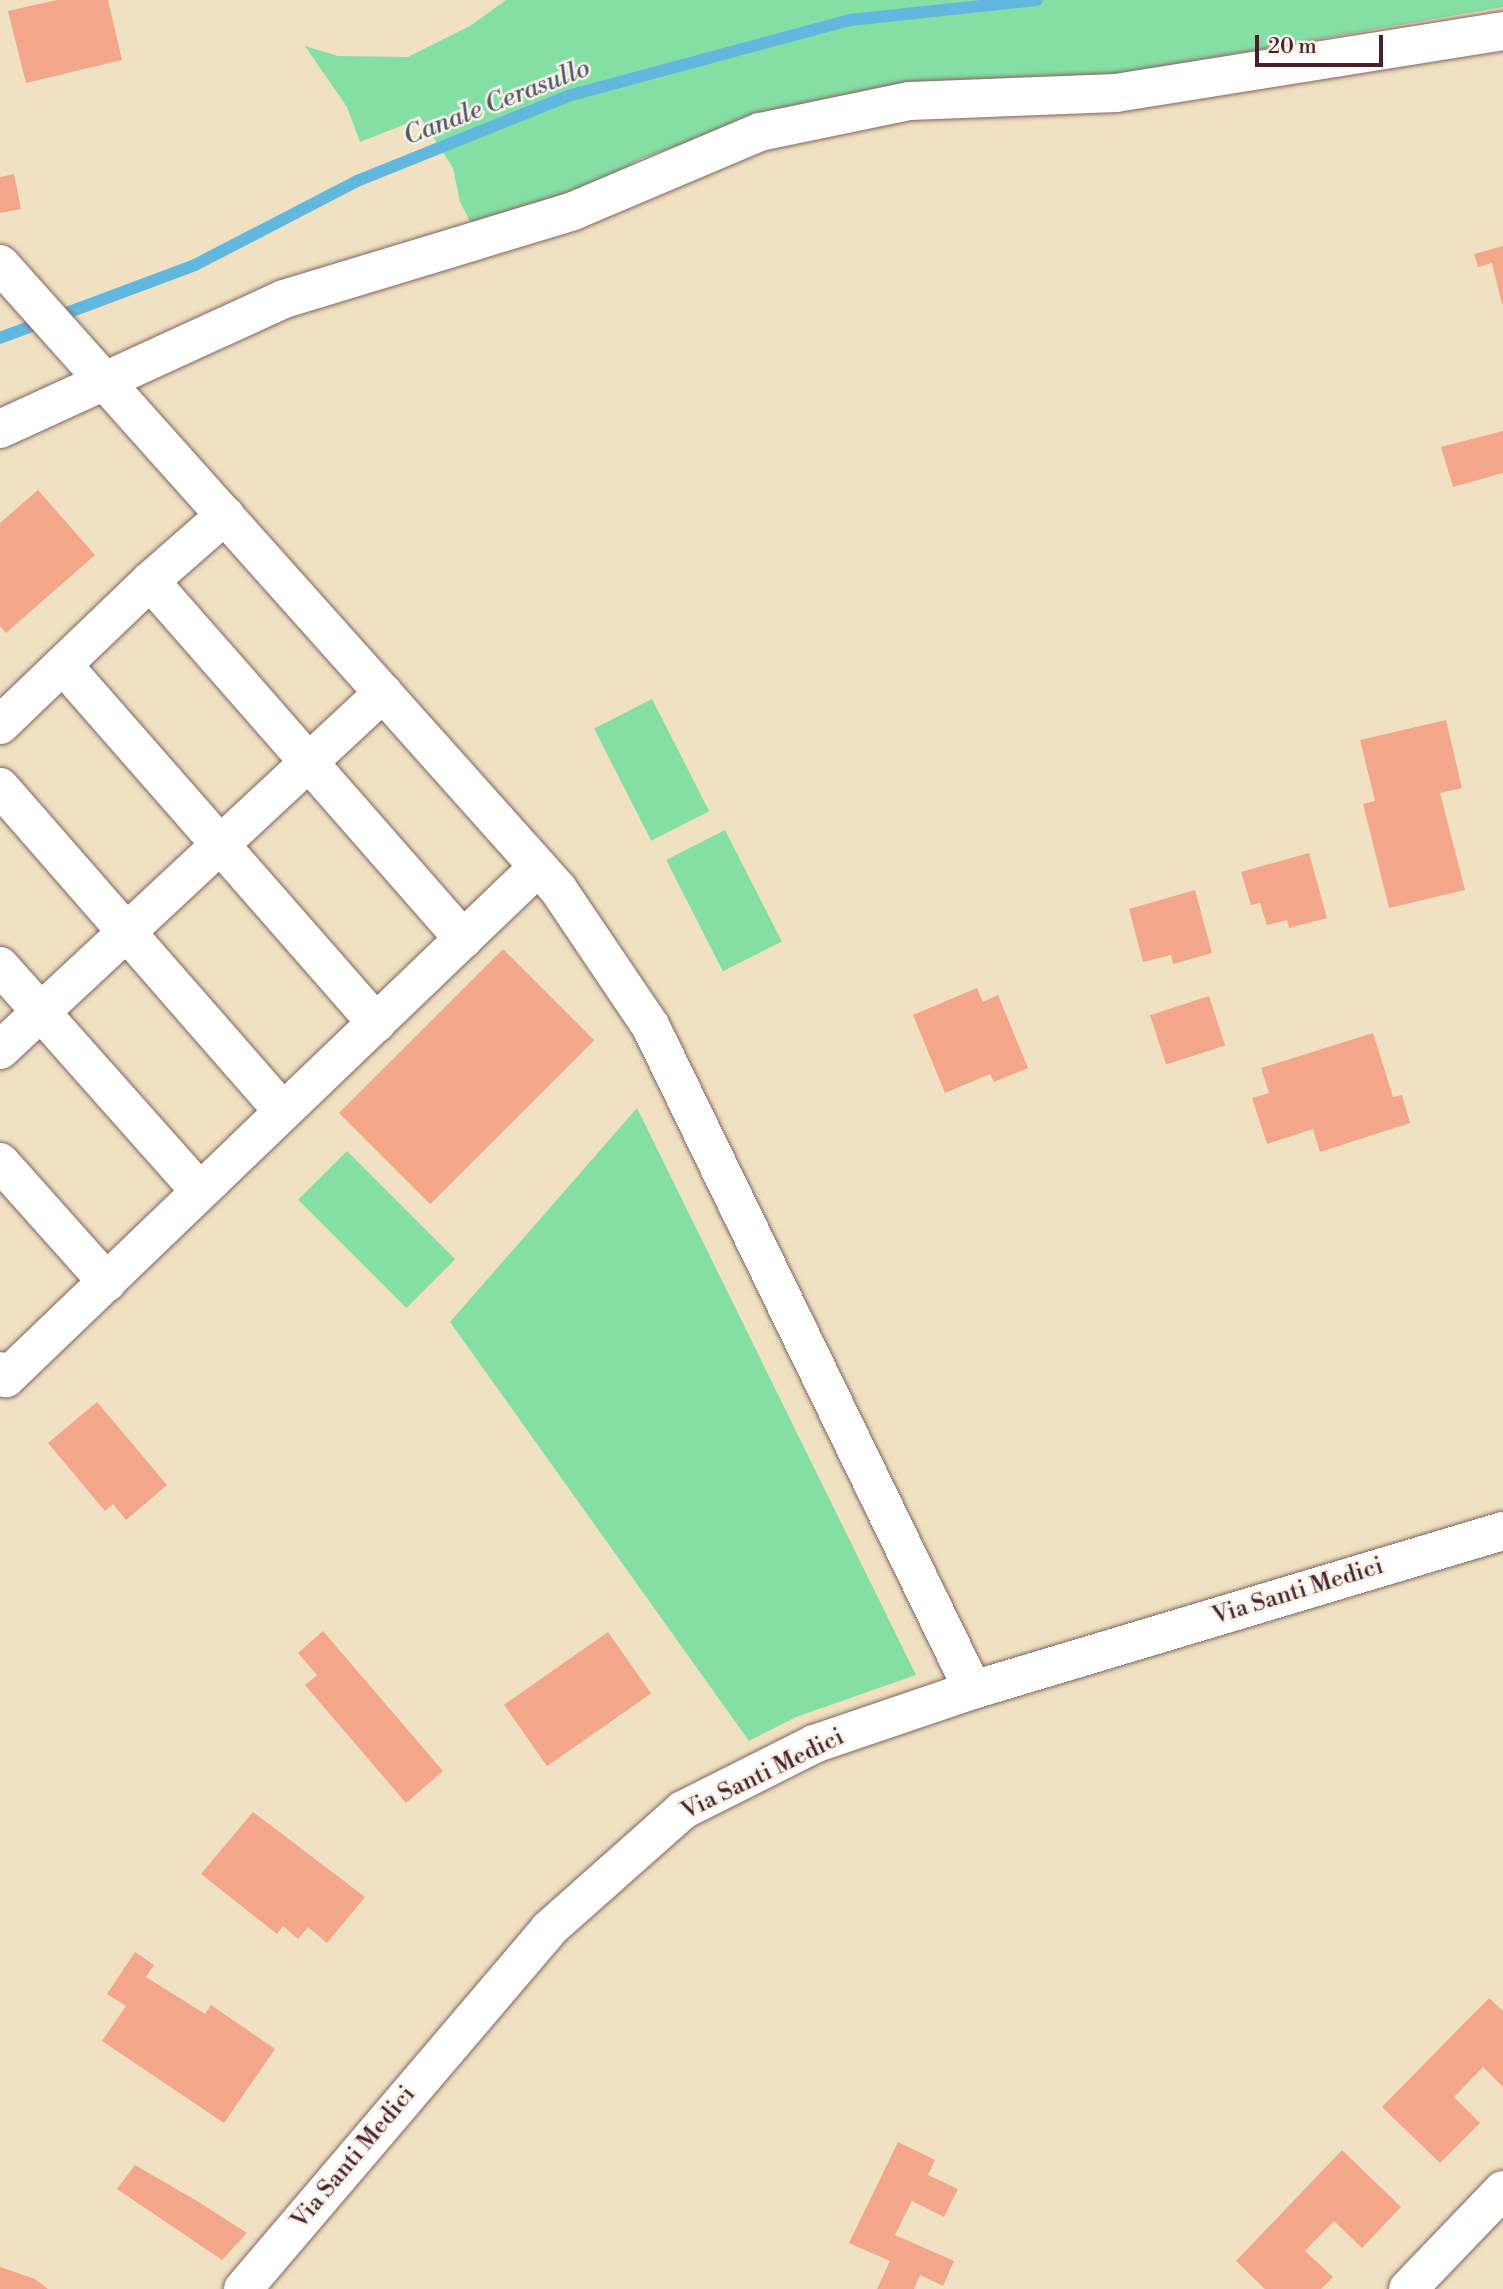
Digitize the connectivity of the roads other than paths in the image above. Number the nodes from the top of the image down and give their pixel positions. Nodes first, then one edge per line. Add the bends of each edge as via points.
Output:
1 (1503, 31) edge
2 (4, 269) edge
3 (105, 381) junction
4 (0, 429) edge
5 (225, 515) junction
6 (150, 581) junction
7 (62, 665) junction
8 (383, 693) junction
9 (0, 725) edge
10 (310, 762) junction
11 (0, 787) edge
12 (221, 845) junction
13 (538, 867) junction
14 (127, 932) junction
15 (463, 939) junction
16 (0, 966) edge
17 (41, 1012) junction
18 (376, 1023) junction
19 (0, 1050) edge
20 (283, 1111) junction
21 (0, 1162) edge
22 (200, 1191) junction
23 (107, 1282) junction
24 (0, 1371) edge
25 (1503, 1531) edge
26 (973, 1690) junction
27 (1503, 2190) edge
28 (243, 2289) edge
29 (1408, 2289) edge

1 - 3 street via 1116,93 910,101 760,132 573,211 284,299
2 - 3 street
3 - 4 street
3 - 5 street
5 - 6 street
5 - 8 street
6 - 7 street
6 - 10 street
7 - 9 street
7 - 12 street
8 - 10 street
8 - 13 street
10 - 12 street
10 - 15 street
11 - 14 street
12 - 14 street
12 - 18 street
13 - 15 street
13 - 26 street via 558,889 651,1027
14 - 17 street
14 - 20 street
15 - 18 street
16 - 17 street
17 - 19 street
17 - 22 street
18 - 20 street
20 - 22 street
21 - 23 street
22 - 23 street
23 - 24 street via 6,1378
25 - 26 street, Via Santi Medici
26 - 28 street, Via Santi Medici via 814,1744 683,1810 549,1929
27 - 29 street

